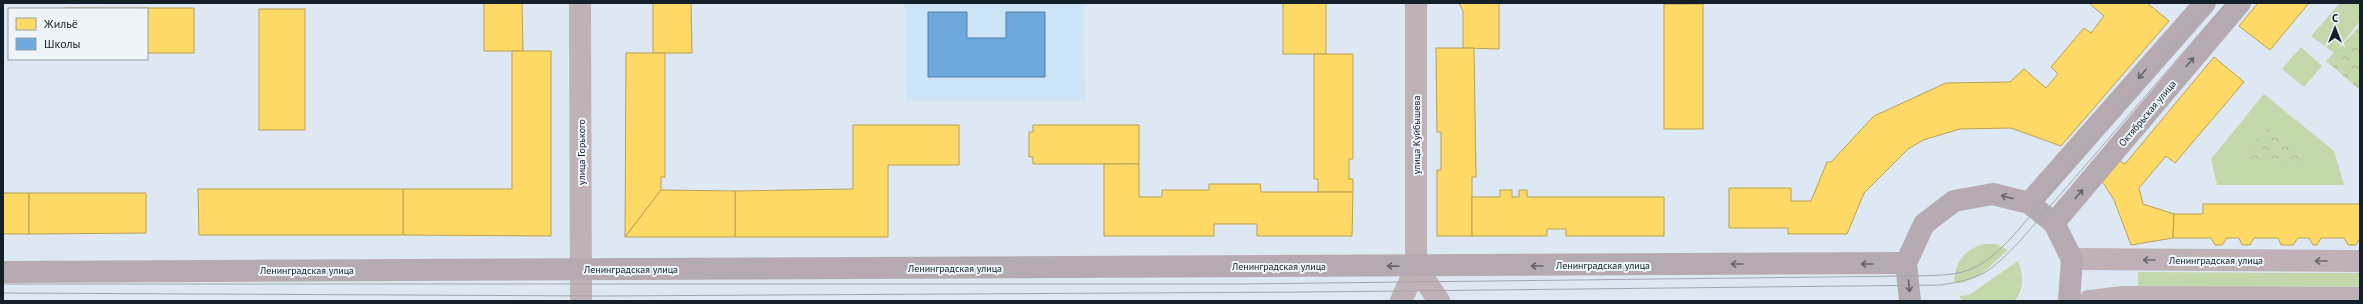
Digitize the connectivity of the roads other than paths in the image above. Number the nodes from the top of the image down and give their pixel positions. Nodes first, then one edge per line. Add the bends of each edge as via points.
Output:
1 (580, 3) edge
2 (1416, 3) edge
3 (2205, 3) edge
4 (2240, 3) edge
5 (2029, 203) junction
6 (2054, 223) junction
7 (2072, 259) junction
8 (2360, 261) edge
9 (1906, 263) junction
10 (1416, 267) junction
11 (581, 269) junction
12 (3, 272) edge
13 (2360, 298) edge
14 (581, 301) edge
15 (1401, 301) edge
16 (1439, 301) edge
17 (1910, 301) edge
18 (2070, 301) edge
19 (2089, 301) edge

1 - 11 street, улица Горького
2 - 10 street, улица Куйбышева
3 -> 5 main road
6 -> 4 main road, Октябрьская улица
5 - 6 main road
5 -> 9 main road via 1993,194 1954,201 1924,224
6 - 7 main road
8 -> 7 street, Ленинградская улица
7 - 18 main road
9 -> 10 main road, Ленинградская улица
9 -> 17 main road
10 -> 11 main road, Ленинградская улица
10 - 15 street, улица Куйбышева
10 - 16 street
11 - 12 main road, Ленинградская улица
11 - 14 street, улица Горького
13 - 19 street via 2123,297

